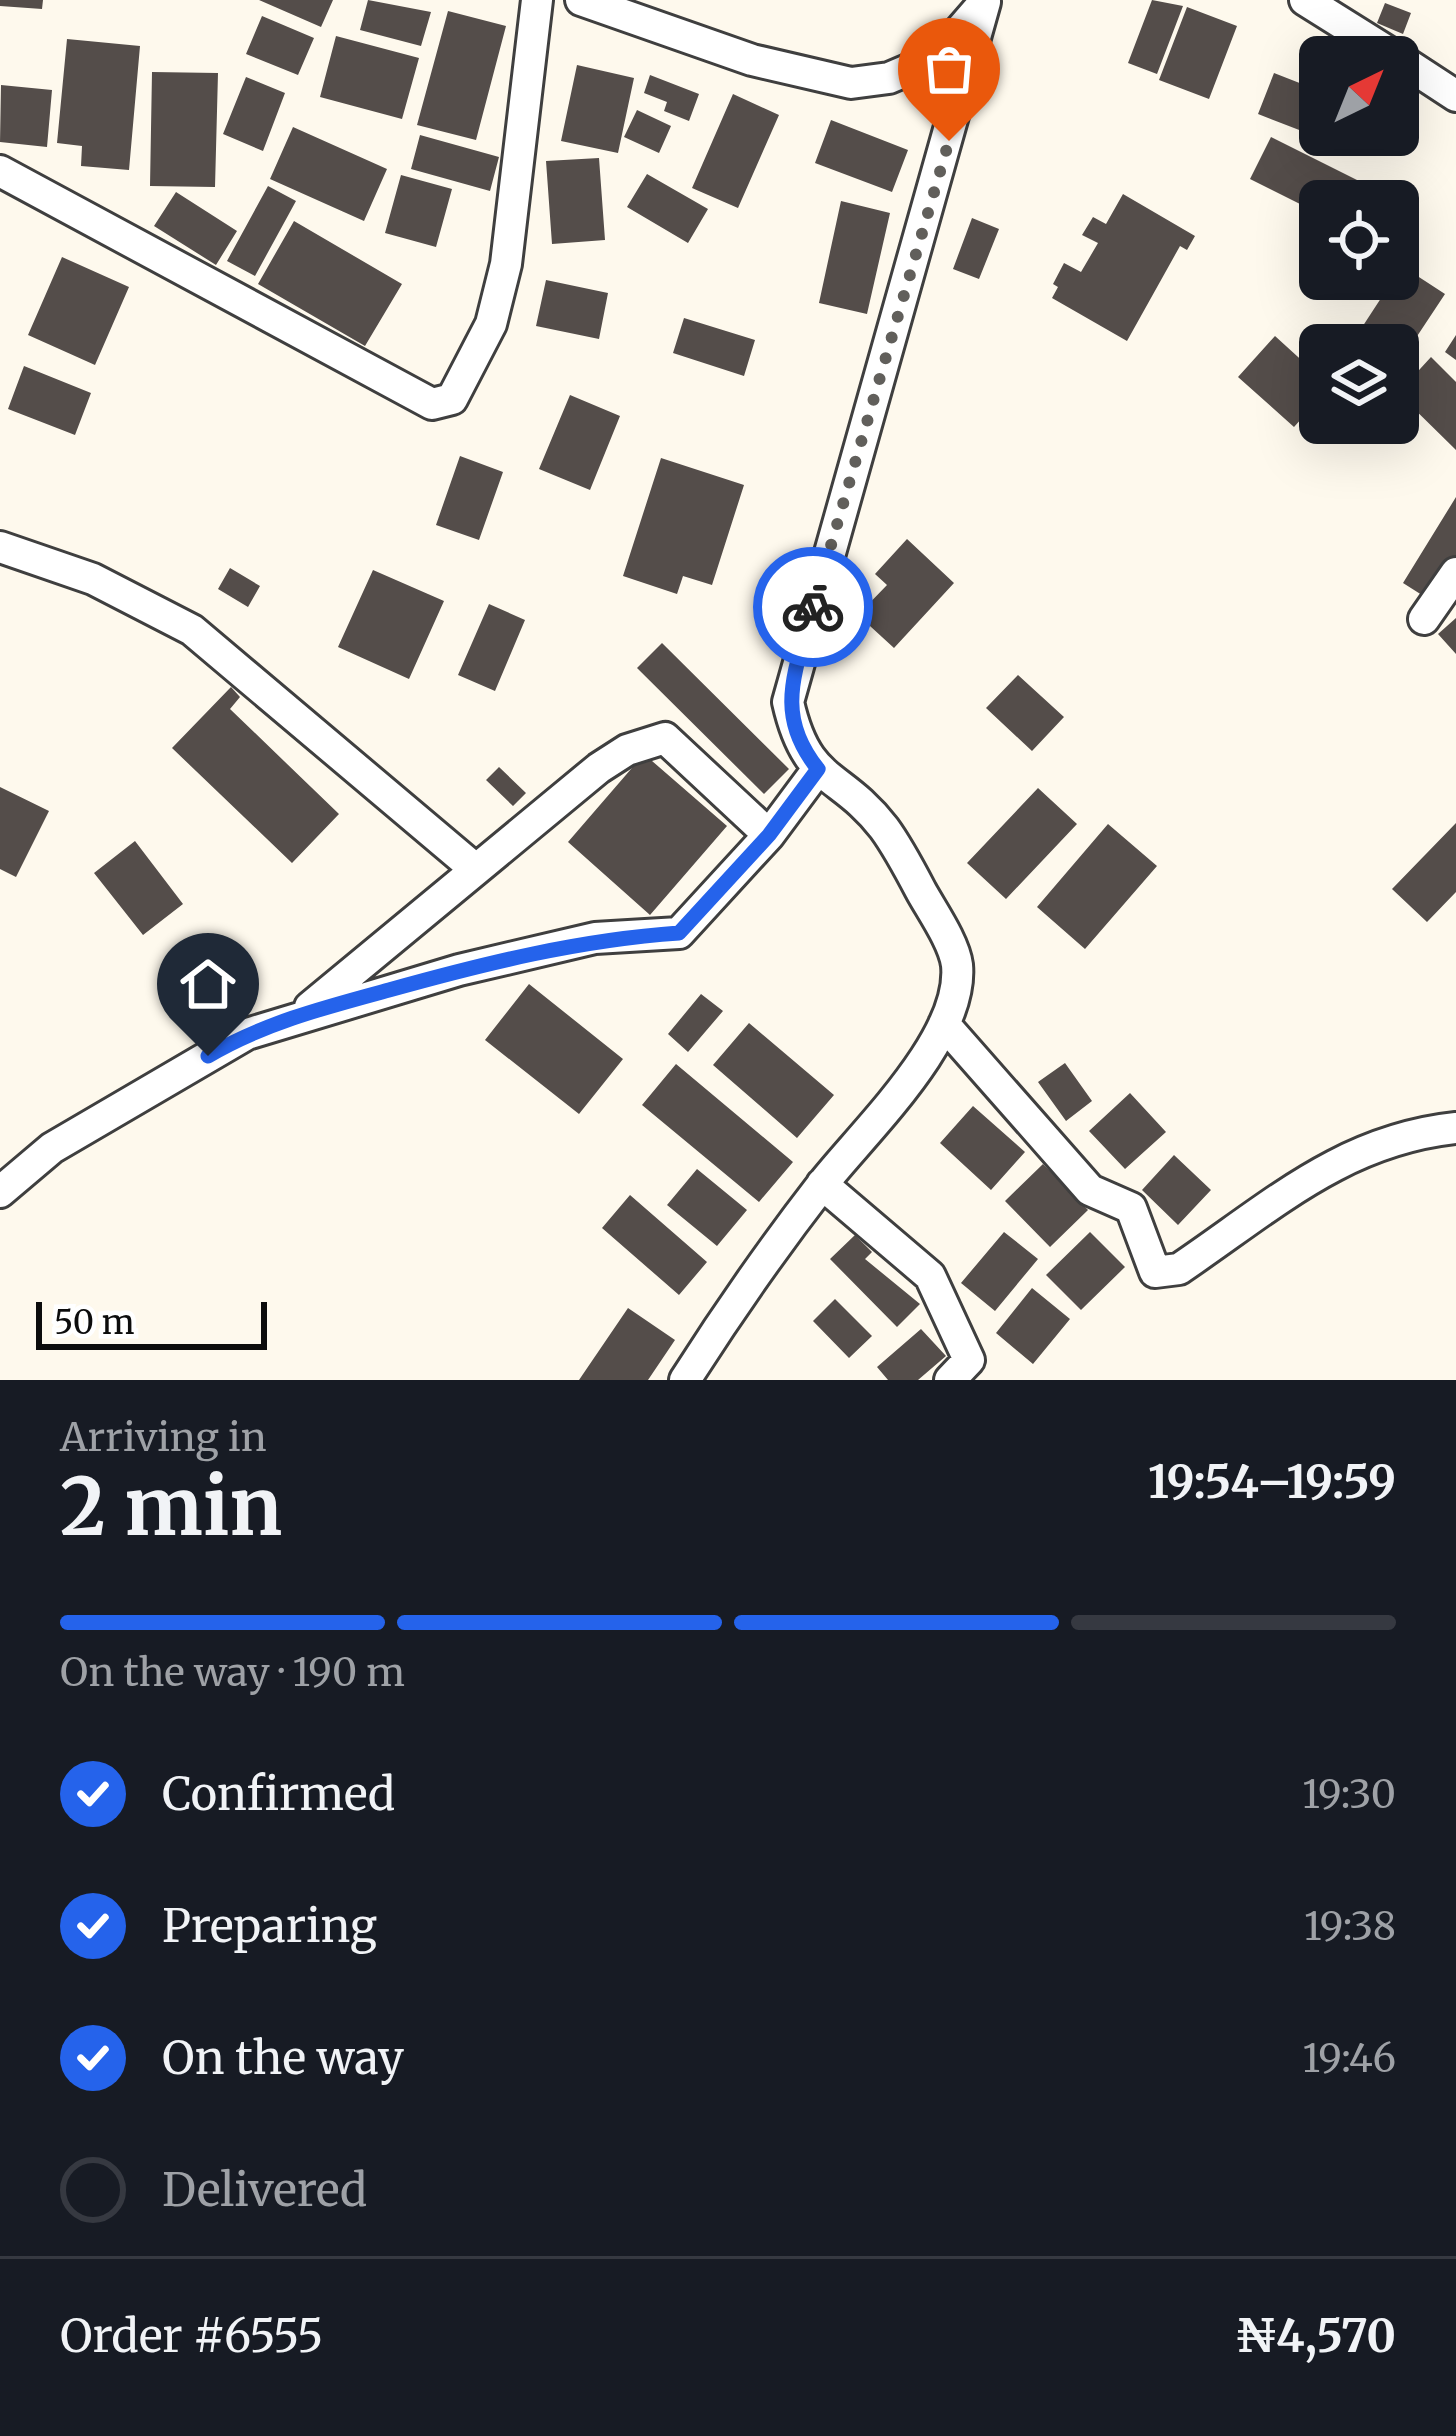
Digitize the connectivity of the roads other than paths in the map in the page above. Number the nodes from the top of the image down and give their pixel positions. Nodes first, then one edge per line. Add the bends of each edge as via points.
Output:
1 (537, 0) edge
2 (581, 0) edge
3 (1305, 0) edge
4 (985, 1) edge
5 (1363, 36) edge
6 (1419, 72) edge
7 (1456, 96) edge
8 (0, 171) edge
9 (0, 547) edge
10 (1456, 574) edge
11 (1424, 620) dead end
12 (818, 769) junction
13 (769, 835) junction
14 (474, 868) junction
15 (301, 1015) junction
16 (944, 1024) junction
17 (1456, 1128) edge
18 (822, 1184) junction
19 (0, 1192) edge
20 (685, 1380) edge
21 (950, 1380) edge

1 - 8 street via 506,264 491,324 452,398 432,404
2 - 4 street via 752,59 851,82 889,78 936,58
3 - 5 street
4 - 12 street via 788,702 798,744
6 - 7 street
9 - 14 street via 93,580 192,630
10 - 11 street
12 - 13 street
12 - 16 street via 884,827 940,927 957,962
13 - 14 street via 665,738 598,768
13 - 15 street via 679,933 596,938
14 - 15 street
15 - 19 street via 247,1034 52,1148
16 - 17 street via 1090,1190 1131,1208 1155,1272 1179,1270 1352,1151
16 - 18 street via 877,1122
18 - 20 street
18 - 21 street via 930,1276 969,1360

